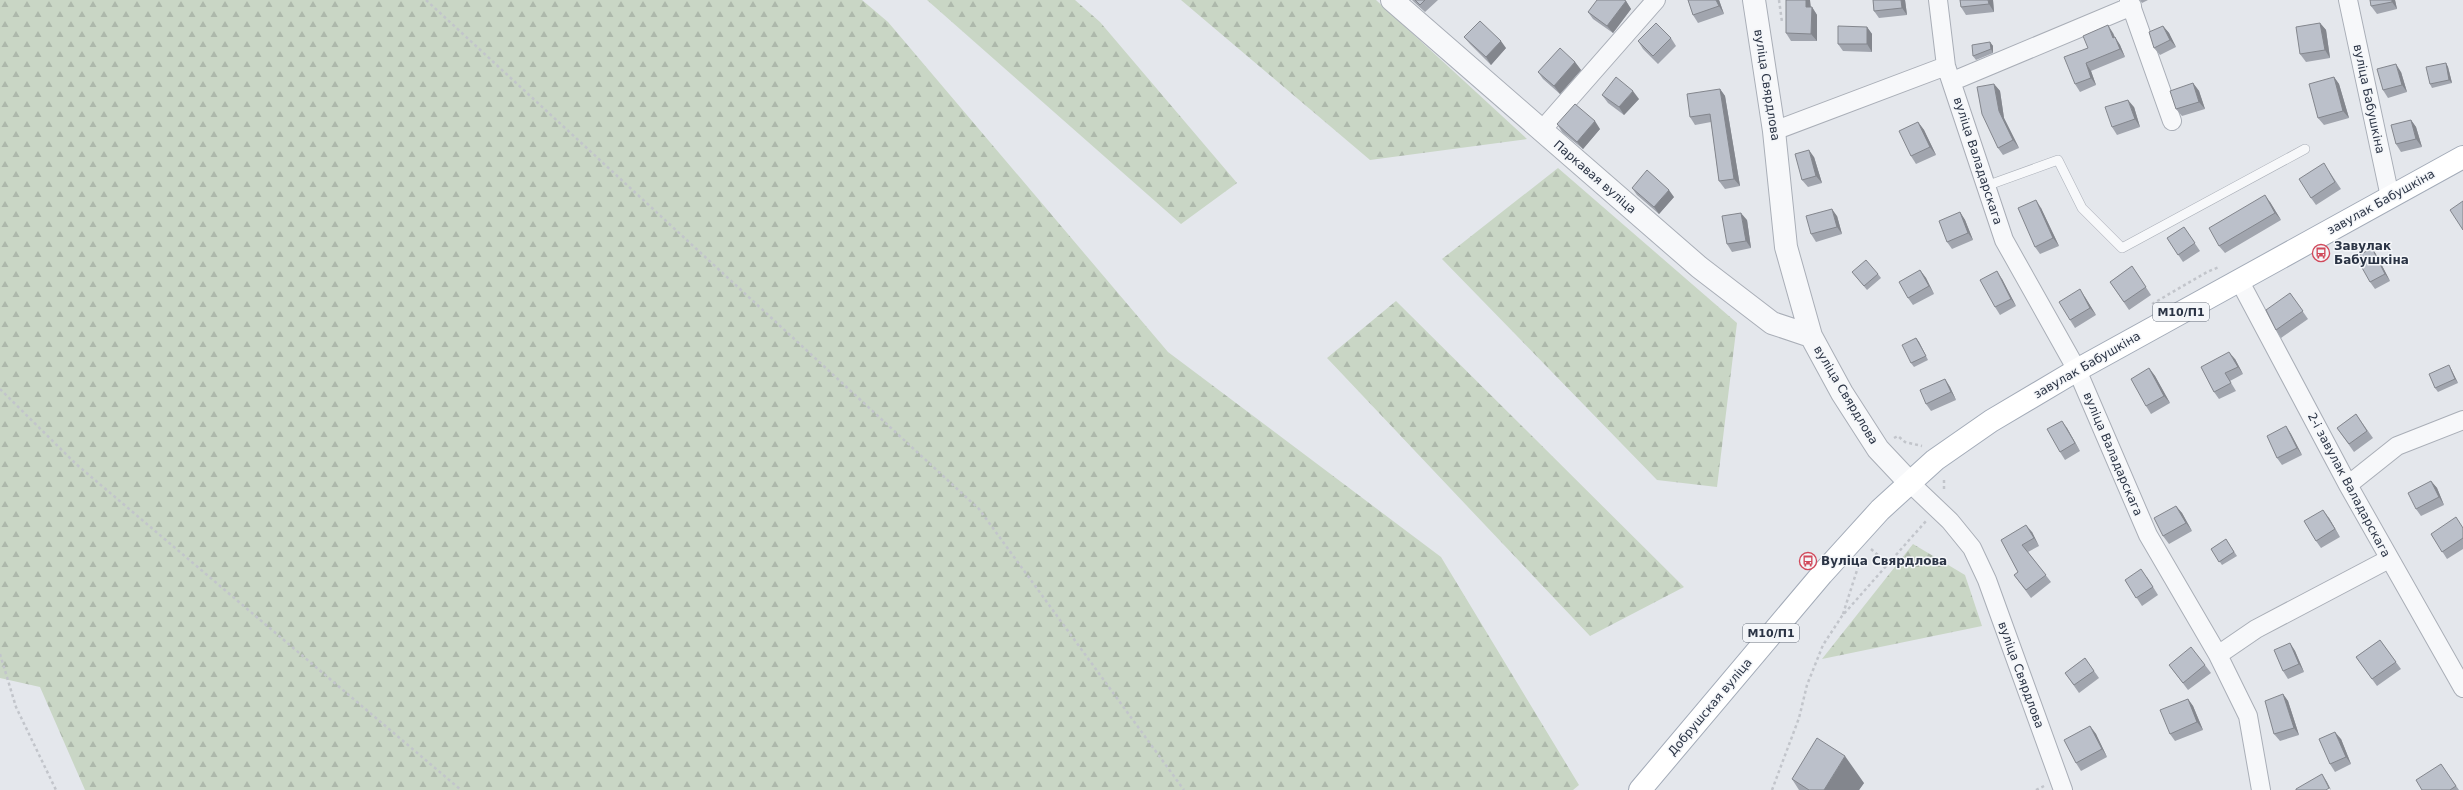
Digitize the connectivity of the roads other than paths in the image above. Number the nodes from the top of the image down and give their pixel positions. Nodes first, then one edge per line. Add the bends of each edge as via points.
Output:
1 (1392, 0) edge
2 (1656, 0) edge
3 (1754, 0) edge
4 (1938, 0) edge
5 (2348, 0) edge
6 (2130, 3) edge
7 (1949, 74) junction
8 (2172, 121) dead end
9 (1541, 131) junction
10 (1774, 131) junction
11 (2305, 149) dead end
12 (2463, 157) edge
13 (1986, 186) junction
14 (2390, 197) junction
15 (2239, 280) junction
16 (1811, 336) junction
17 (2077, 370) junction
18 (2463, 420) edge
19 (1909, 482) junction
20 (2348, 485) junction
21 (2389, 559) junction
22 (2218, 655) junction
23 (2463, 688) edge
24 (1640, 790) edge
25 (2063, 790) edge
26 (2261, 790) edge

1 - 9 street, Паркавая вуліца
2 - 9 street
3 - 10 street, вуліца Свярдлова
4 - 7 street, вуліца Валадарскага
5 - 14 street, вуліца Бабушкіна
6 - 7 street
6 - 8 street
7 - 10 street
7 - 13 street, вуліца Валадарскага
9 - 16 street, Паркавая вуліца via 1699,267 1772,323
10 - 16 street, вуліца Свярдлова via 1786,246
11 - 13 lane via 2122,248 2082,208 2058,160
12 - 14 main road, завулак Бабушкіна / М10/П1
13 - 17 street, вуліца Валадарскага via 2004,240
14 - 15 main road, завулак Бабушкіна / М10/П1
15 - 17 main road, завулак Бабушкіна / М10/П1
15 - 20 street, 2-і завулак Валадарскага
16 - 19 street, вуліца Свярдлова via 1842,393 1878,449
17 - 19 main road, завулак Бабушкіна / М10/П1 via 1991,421 1935,460
17 - 22 street, вуліца Валадарскага via 2148,535
18 - 20 street via 2398,446
19 - 24 main road, Добрушская вуліца / М10/П1 via 1822,574
19 - 25 street, вуліца Свярдлова via 1937,508 1972,548 1987,580
20 - 21 street, 2-і завулак Валадарскага
21 - 22 street via 2256,629
21 - 23 street, 2-і завулак Валадарскага
22 - 26 street, вуліца Валадарскага via 2248,716

